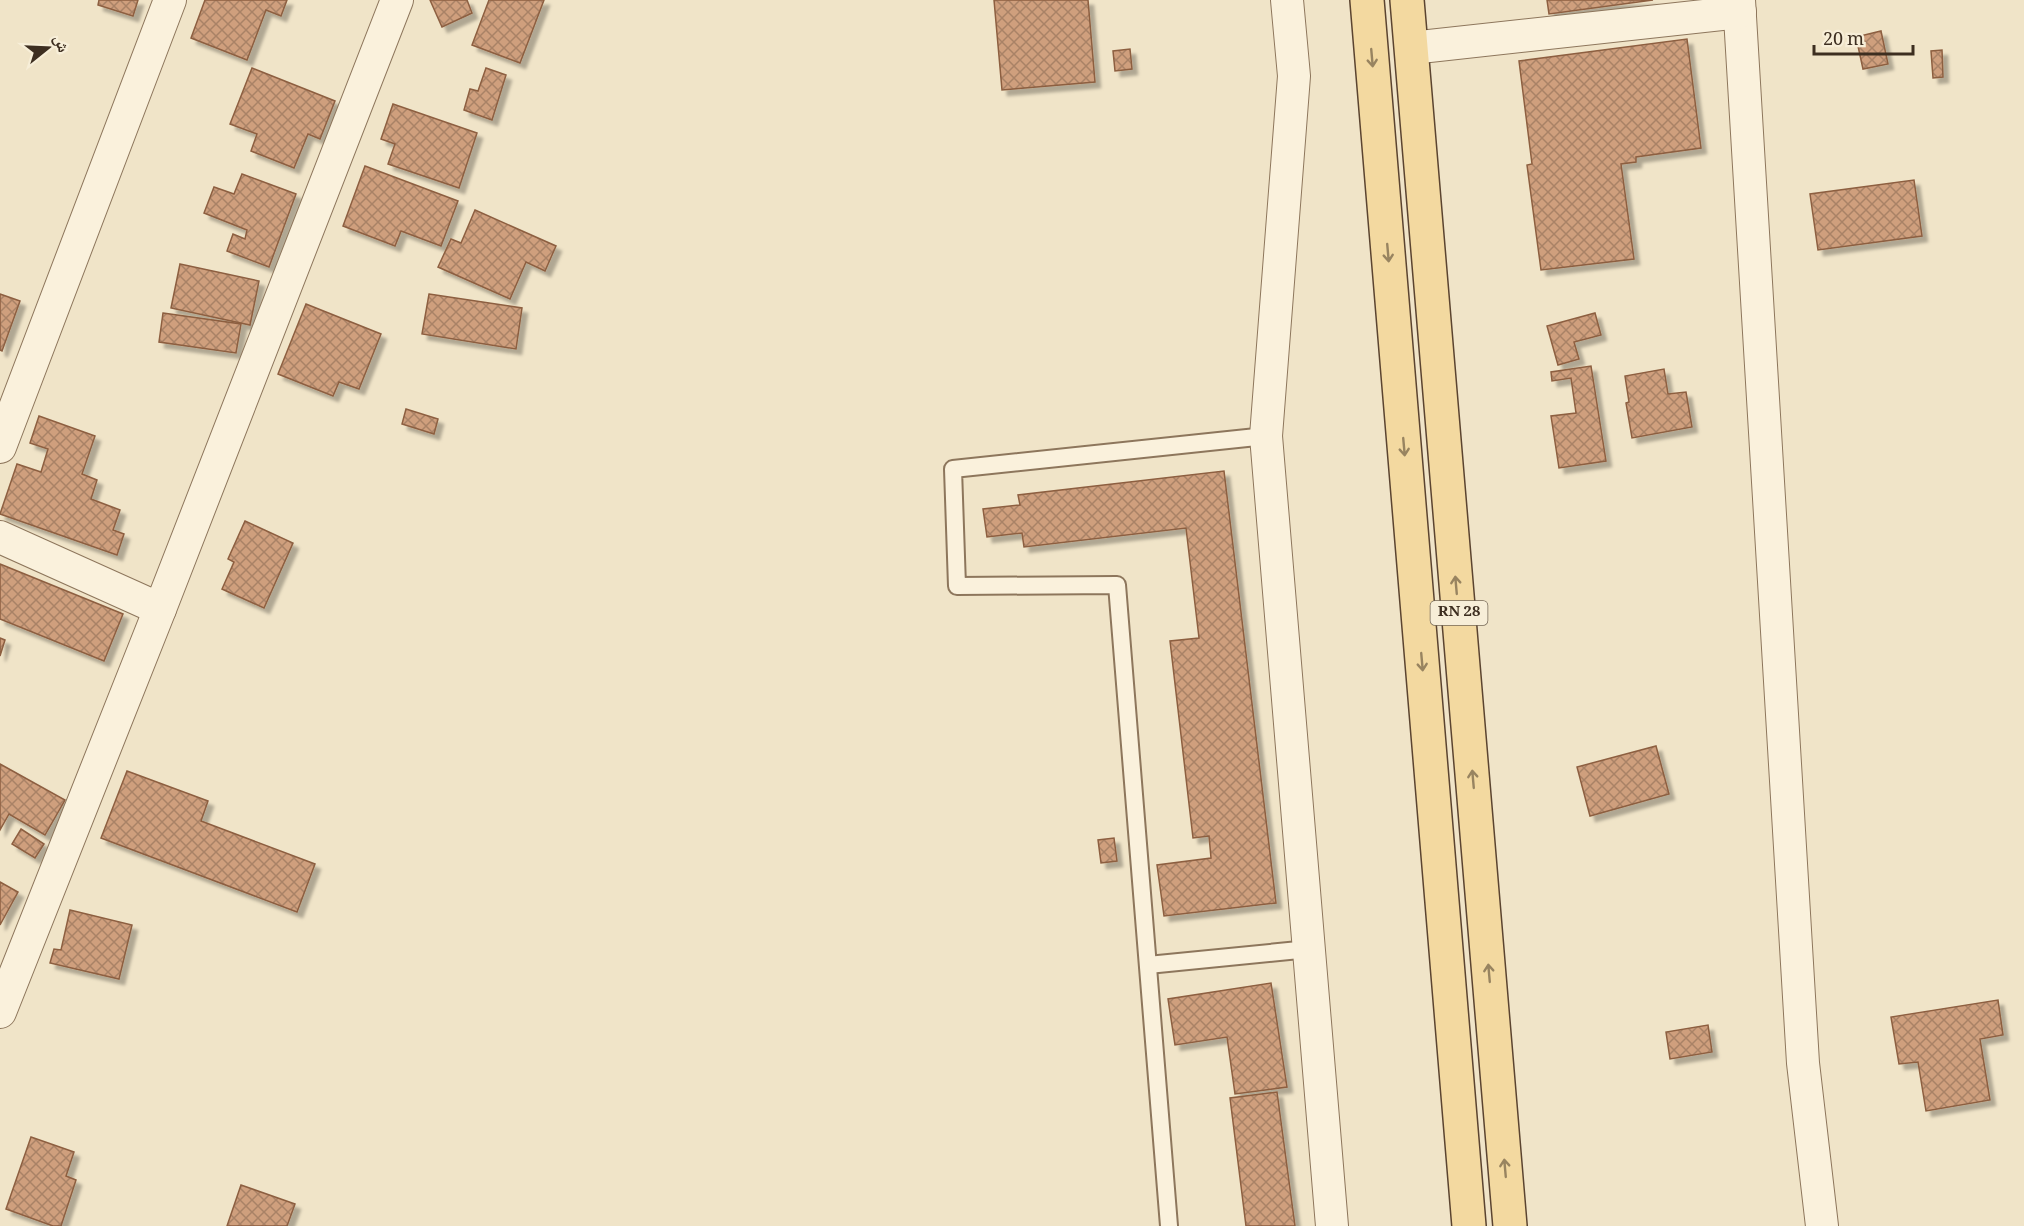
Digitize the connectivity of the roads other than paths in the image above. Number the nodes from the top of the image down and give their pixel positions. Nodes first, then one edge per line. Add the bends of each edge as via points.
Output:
1 (170, 0) edge
2 (397, 0) edge
3 (1287, 0) edge
4 (1367, 0) edge
5 (1407, 0) edge
6 (1739, 6) edge
7 (1411, 48) junction
8 (1266, 436) junction
9 (0, 447) edge
10 (0, 537) edge
11 (160, 609) junction
12 (1309, 949) junction
13 (1148, 965) junction
14 (0, 1012) edge
15 (1169, 1226) edge
16 (1332, 1226) edge
17 (1469, 1226) edge
18 (1510, 1226) edge
19 (1822, 1226) edge

1 - 9 street
2 - 11 street
3 - 8 street via 1294,76
4 -> 17 main road, RN 28
5 - 7 main road, RN 28
6 - 7 street
6 - 19 street via 1803,1063
18 -> 7 main road, RN 28
8 - 12 street
8 - 13 lane via 953,469 957,586 1117,585
10 - 11 street
11 - 14 street
12 - 13 lane
12 - 16 street
13 - 15 lane

